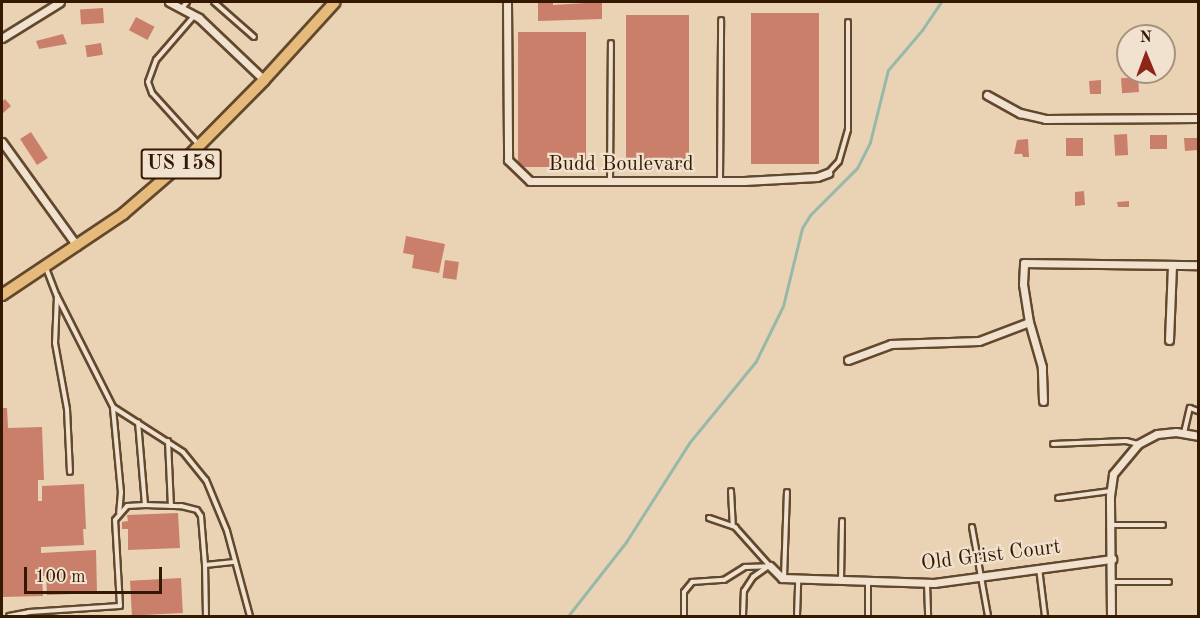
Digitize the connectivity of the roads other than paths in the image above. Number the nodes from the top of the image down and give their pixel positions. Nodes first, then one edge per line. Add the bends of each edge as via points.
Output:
1 (60, 2) edge
2 (170, 2) edge
3 (188, 2) edge
4 (214, 2) edge
5 (335, 2) edge
6 (507, 2) edge
7 (182, 8) junction
8 (194, 16) junction
9 (721, 20) dead end
10 (848, 22) dead end
11 (255, 37) dead end
12 (2, 38) edge
13 (611, 43) dead end
14 (264, 80) junction
15 (987, 95) dead end
16 (1198, 118) edge
17 (2, 142) edge
18 (200, 145) junction
19 (828, 173) joint
20 (610, 181) junction
21 (720, 181) junction
22 (77, 246) junction
23 (1172, 265) junction
24 (1198, 265) edge
25 (46, 267) junction
26 (2, 295) edge
27 (57, 296) junction
28 (1029, 322) junction
29 (1169, 340) dead end
30 (848, 360) dead end
31 (1043, 401) dead end
32 (113, 407) junction
33 (1198, 411) edge
34 (138, 421) junction
35 (1184, 433) junction
36 (1198, 436) edge
37 (168, 441) junction
38 (1053, 444) dead end
39 (1138, 444) junction
40 (70, 472) dead end
41 (731, 491) dead end
42 (1111, 491) junction
43 (787, 492) dead end
44 (1058, 498) dead end
45 (145, 505) junction
46 (171, 506) junction
47 (119, 513) junction
48 (709, 519) dead end
49 (842, 521) dead end
50 (1113, 525) junction
51 (1163, 525) dead end
52 (733, 526) junction
53 (972, 527) dead end
54 (1112, 559) junction
55 (235, 562) junction
56 (205, 565) junction
57 (770, 566) junction
58 (1039, 567) junction
59 (980, 575) junction
60 (784, 578) junction
61 (798, 579) junction
62 (841, 580) junction
63 (868, 580) junction
64 (1113, 582) junction
65 (1169, 582) dead end
66 (927, 583) junction
67 (9, 616) edge
68 (206, 616) edge
69 (250, 616) edge
70 (684, 616) edge
71 (743, 616) edge
72 (796, 616) edge
73 (868, 616) edge
74 (928, 616) edge
75 (988, 616) edge
76 (1045, 616) edge
77 (1111, 616) edge

1 - 12 street
2 - 7 street
3 - 7 lane
4 - 11 lane
5 - 14 main road, US 158
6 - 20 street, Budd Boulevard via 508,160 530,181
7 - 8 street
8 - 14 street
8 - 18 lane via 156,60 148,82 152,93
9 - 21 lane
10 - 19 lane via 848,130 839,161
13 - 20 lane
14 - 18 main road, US 158
15 - 16 street via 1020,113 1045,119
17 - 22 street
18 - 22 main road, US 158 via 123,214
19 - 21 street, Budd Boulevard via 817,177
20 - 21 street, Budd Boulevard
22 - 25 main road, US 158
23 - 24 street
23 - 28 street via 1024,263
23 - 29 street
25 - 26 main road, US 158
25 - 27 lane
27 - 32 lane
27 - 40 lane via 55,343 67,409
28 - 30 street via 979,341 891,344
28 - 31 street via 1042,368
32 - 34 lane
32 - 47 lane via 121,492
33 - 35 lane via 1190,408
34 - 37 lane
34 - 45 lane
35 - 36 street
35 - 39 street via 1157,434
37 - 46 lane
37 - 55 lane via 183,452 206,480
38 - 39 lane
39 - 42 street via 1113,474
41 - 52 lane
42 - 44 lane
42 - 50 street
43 - 60 lane
45 - 46 lane
45 - 47 lane via 127,506
46 - 56 lane via 191,507 201,516
47 - 67 lane via 115,520 120,606
48 - 52 lane
49 - 62 lane
50 - 51 lane
50 - 54 street
52 - 57 lane
53 - 59 lane
54 - 58 street, Old Grist Court
54 - 64 street
55 - 56 lane
55 - 69 lane
56 - 68 lane
57 - 60 street
57 - 70 lane via 745,567 724,579 692,582 684,592
57 - 71 lane via 753,578 744,591
58 - 59 street, Old Grist Court
58 - 76 lane
59 - 66 street, Old Grist Court
59 - 75 lane
60 - 61 street, Old Grist Court
61 - 62 street, Old Grist Court
61 - 72 lane
62 - 63 street, Old Grist Court
63 - 66 street, Old Grist Court
63 - 73 lane
64 - 65 lane
64 - 77 street
66 - 74 lane

